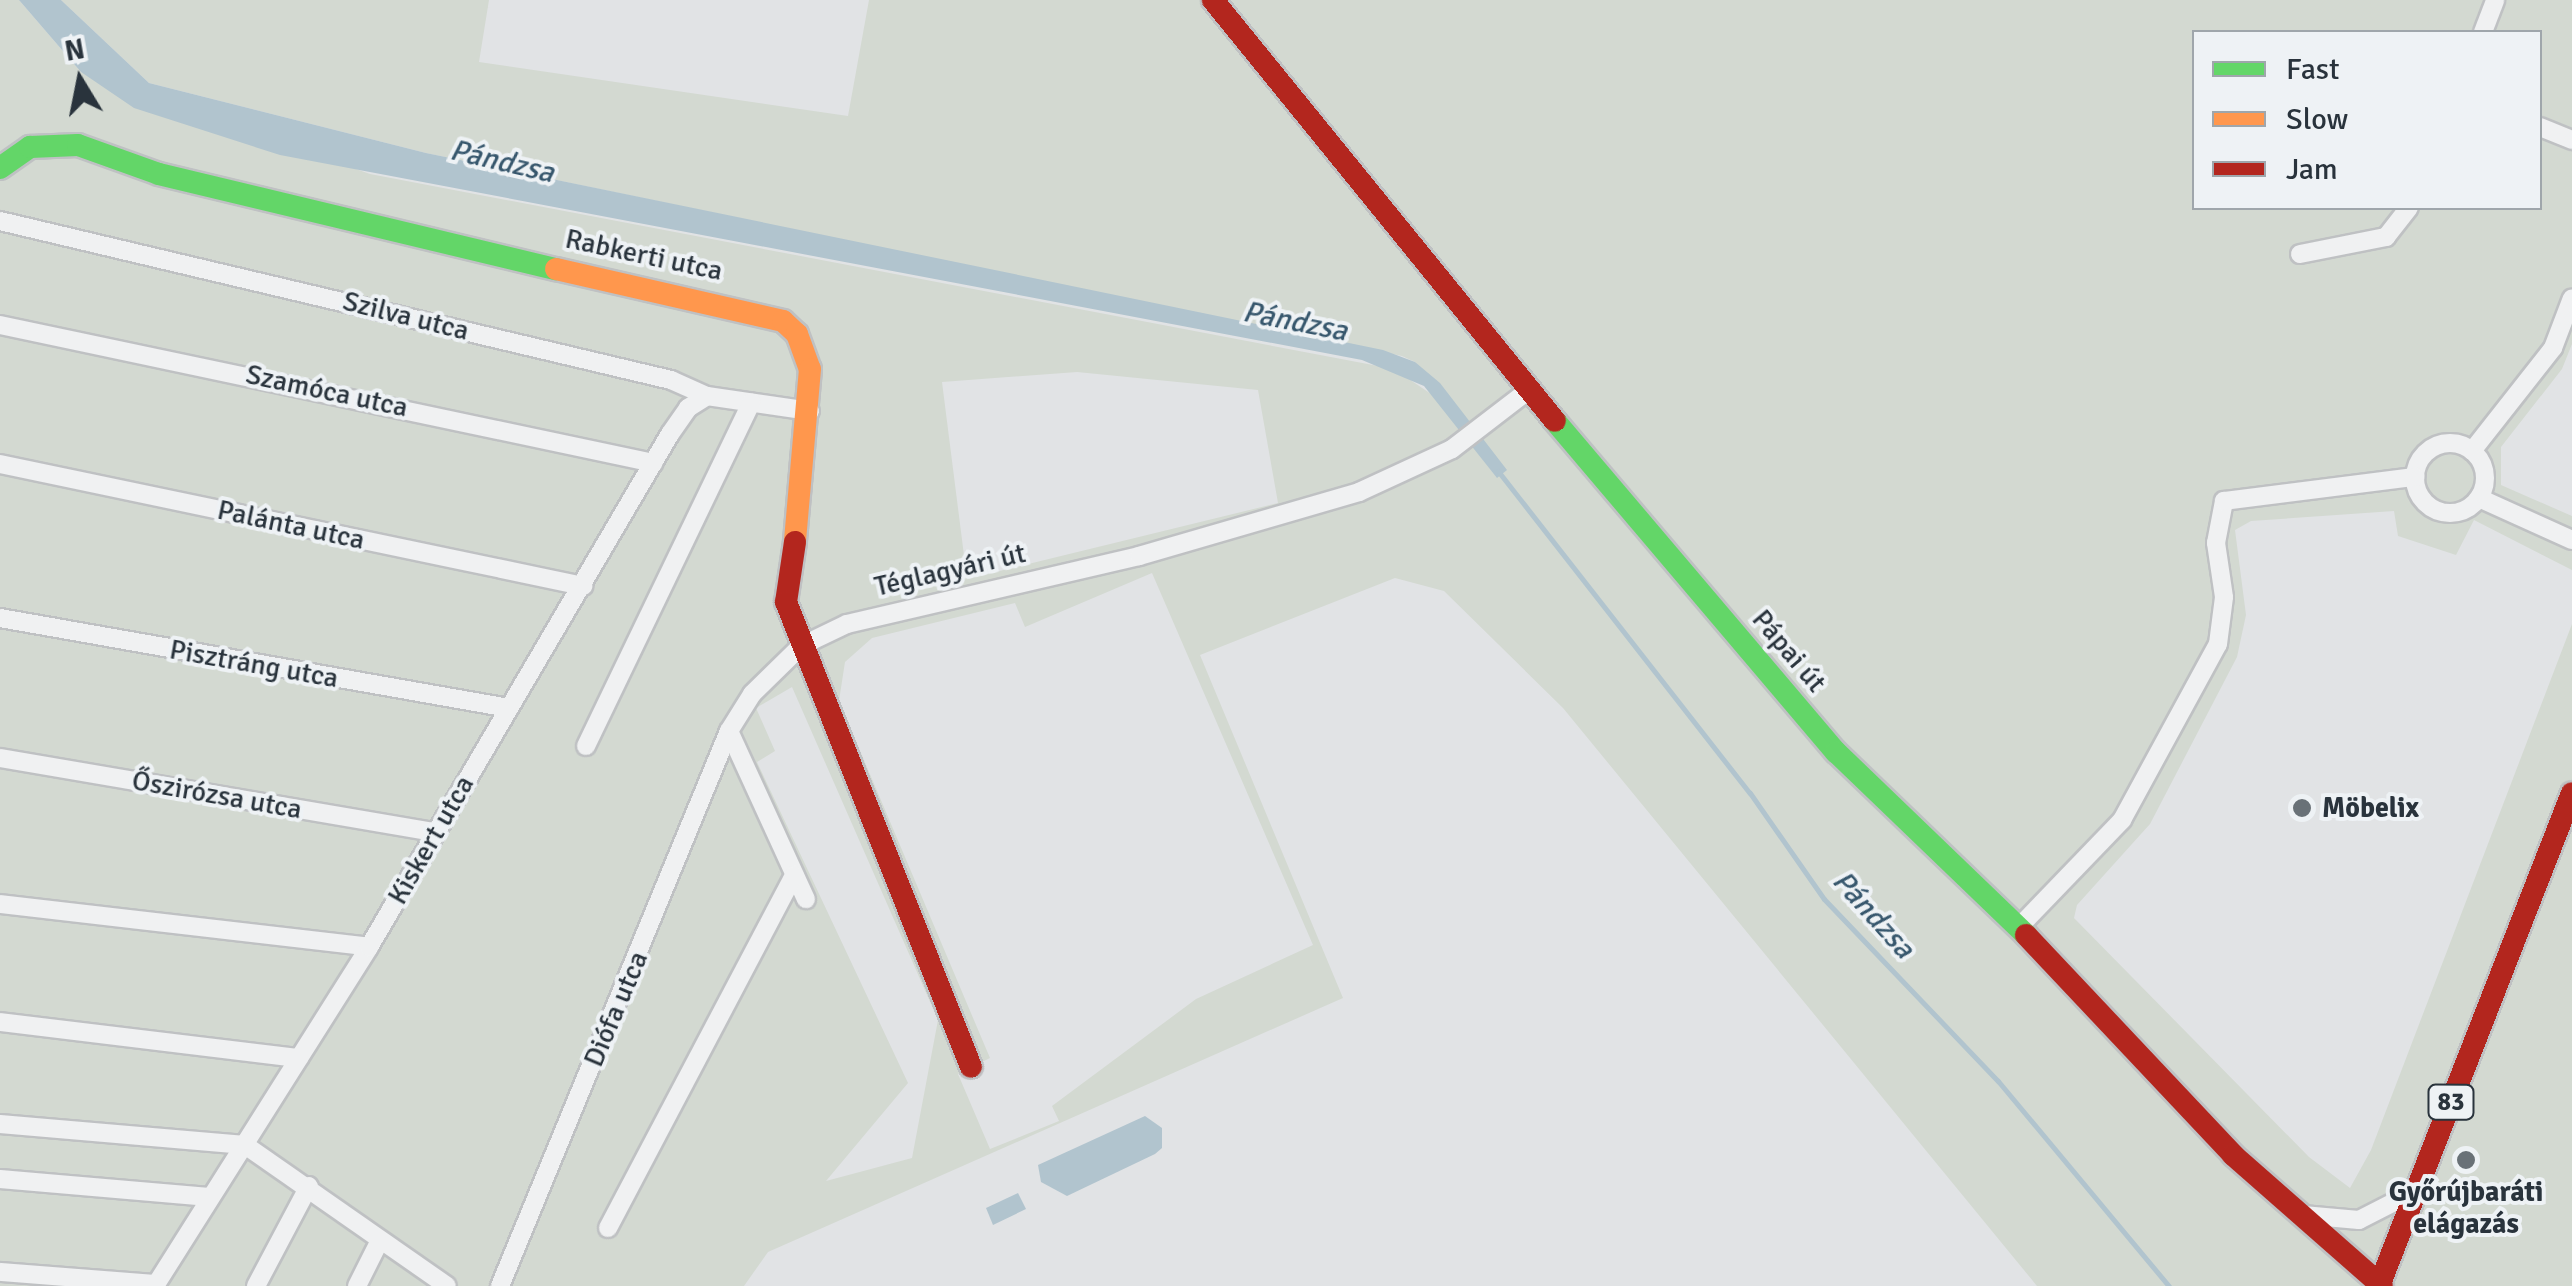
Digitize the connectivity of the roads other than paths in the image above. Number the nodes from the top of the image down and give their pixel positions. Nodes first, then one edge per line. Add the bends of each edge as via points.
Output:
1 (1213, 0) edge
2 (2496, 0) edge
3 (2483, 30) edge
4 (2542, 128) edge
5 (2572, 140) edge
6 (0, 168) edge
7 (2407, 210) edge
8 (0, 221) edge
9 (2300, 254) dead end
10 (2572, 298) edge
11 (0, 325) edge
12 (1529, 390) junction
13 (707, 396) junction
14 (751, 403) junction
15 (810, 411) junction
16 (2472, 451) junction
17 (654, 463) junction
18 (0, 464) edge
19 (2414, 477) junction
20 (2479, 498) junction
21 (2572, 540) edge
22 (583, 586) junction
23 (0, 618) edge
24 (801, 646) junction
25 (509, 708) junction
26 (729, 731) junction
27 (586, 746) dead end
28 (0, 758) edge
29 (2572, 793) edge
30 (434, 832) junction
31 (794, 875) junction
32 (806, 899) dead end
33 (0, 904) edge
34 (2019, 927) junction
35 (369, 948) junction
36 (0, 1022) edge
37 (299, 1058) junction
38 (971, 1066) dead end
39 (0, 1124) edge
40 (245, 1145) junction
41 (0, 1179) edge
42 (309, 1186) junction
43 (2414, 1192) junction
44 (210, 1197) junction
45 (2292, 1212) junction
46 (608, 1228) dead end
47 (379, 1242) junction
48 (0, 1272) edge
49 (156, 1285) edge
50 (2380, 1285) edge
51 (256, 1286) edge
52 (357, 1286) edge
53 (447, 1286) edge
54 (500, 1286) edge

1 - 12 street, Pápai út
2 - 3 street
4 - 5 street
6 - 15 street, Rabkerti utca via 30,147 56,142 344,220 765,313 782,321 805,349
7 - 9 street via 2386,237
8 - 13 street, Szilva utca via 671,380
10 - 16 street via 2553,348
11 - 17 street, Szamóca utca
12 - 24 street, Téglagyári út via 1452,449 1358,492 1139,556 847,624
12 - 34 street, Pápai út via 1836,752
13 - 14 street, Szilva utca
13 - 17 street, Kiskert utca via 688,408
14 - 15 street, Szilva utca
14 - 27 street
15 - 24 street, Rabkerti utca via 786,579
16 - 19 street via 2450,443 2432,448
16 - 20 street via 2484,474
17 - 22 street, Kiskert utca
18 - 22 street, Palánta utca
19 - 20 street via 2420,496 2436,511 2460,512
19 - 34 street via 2224,501 2216,543 2224,597 2218,644 2122,820
20 - 21 street
22 - 25 street, Kiskert utca
23 - 25 street, Pisztráng utca
24 - 26 street via 752,694
24 - 38 street
25 - 30 street, Kiskert utca
26 - 31 street
26 - 54 street, Diófa utca
28 - 30 street, Őszirózsa utca
29 - 43 street, 83
30 - 35 street, Kiskert utca
31 - 32 street
31 - 46 street
33 - 35 street
34 - 45 street, Pápai út
35 - 37 street, Kiskert utca
36 - 37 street
37 - 40 street, Kiskert utca
39 - 40 street
40 - 42 street
40 - 44 street, Kiskert utca
41 - 44 street
42 - 47 street
42 - 51 street
43 - 45 street via 2359,1220
43 - 50 street, 83
44 - 49 street, Kiskert utca
45 - 50 street, Pápai út
47 - 52 street
47 - 53 street
48 - 49 street

